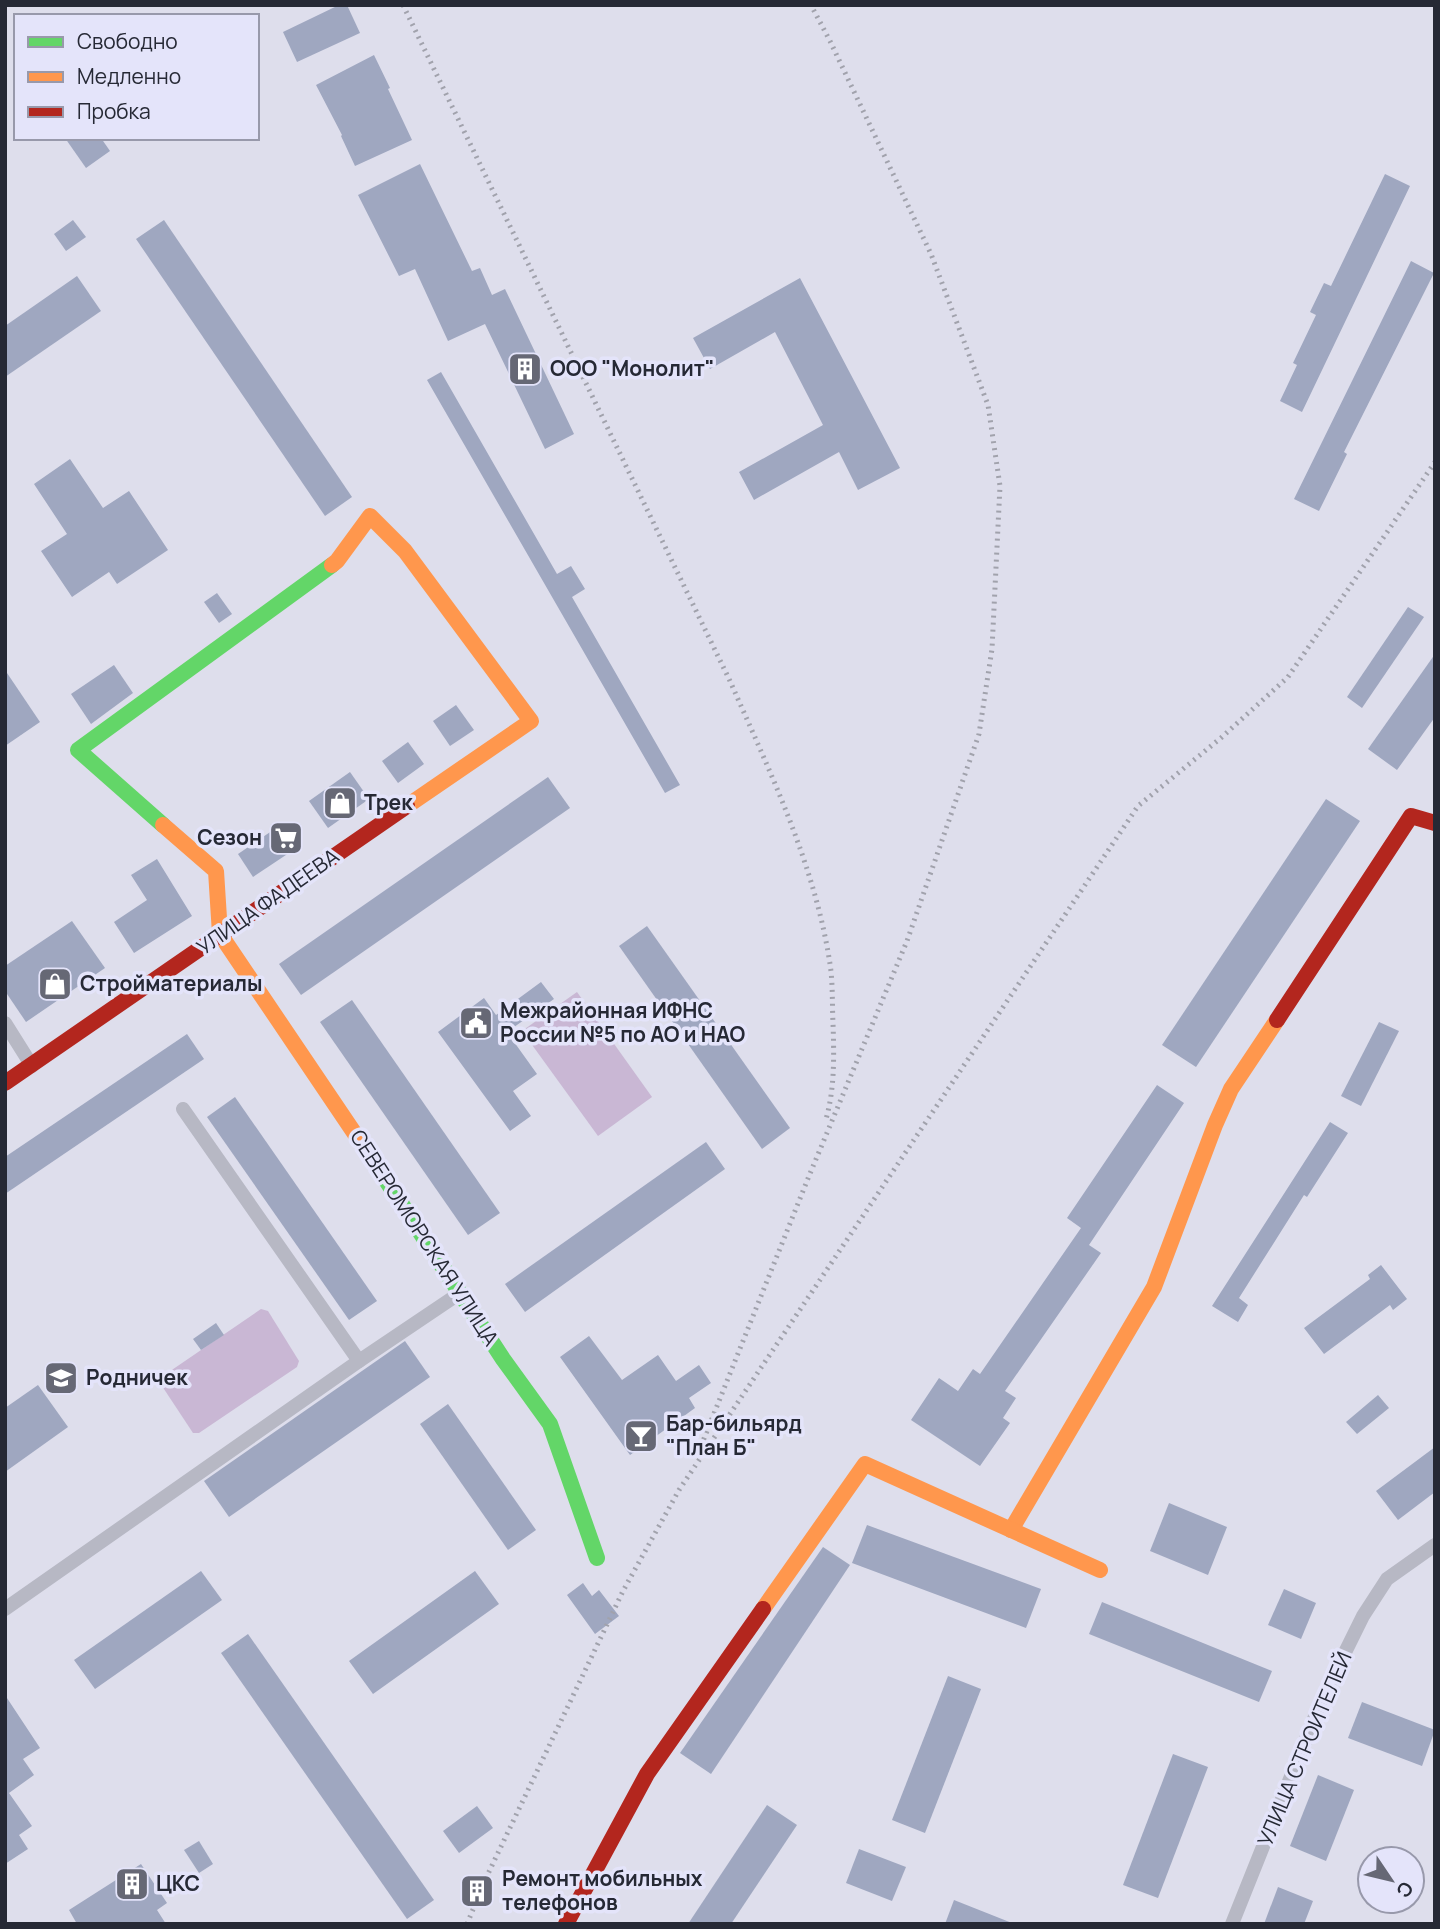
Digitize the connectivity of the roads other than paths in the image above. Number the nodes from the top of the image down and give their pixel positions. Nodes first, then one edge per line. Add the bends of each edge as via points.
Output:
1 (1435, 823) edge
2 (219, 934) junction
3 (5, 1023) edge
4 (32, 1066) junction
5 (5, 1083) edge
6 (183, 1110) dead end
7 (460, 1293) junction
8 (359, 1361) junction
9 (1011, 1530) junction
10 (1435, 1545) edge
11 (597, 1558) dead end
12 (1100, 1570) dead end
13 (5, 1609) edge
14 (566, 1924) edge
15 (1232, 1924) edge

1 - 9 street via 1411,816 1231,1089 1154,1287
2 - 2 street, УЛИЦА ФАДЕЕВА via 531,721 405,551 370,516 337,561 78,750 216,871
2 - 4 street, УЛИЦА ФАДЕЕВА
2 - 7 street, СЕВЕРОМОРСКАЯ УЛИЦА
3 - 4 street
4 - 5 street, УЛИЦА ФАДЕЕВА
6 - 8 street
7 - 8 street
7 - 11 street, СЕВЕРОМОРСКАЯ УЛИЦА via 550,1424
8 - 13 street
9 - 12 street
9 - 14 street via 865,1464 647,1774
10 - 15 street, УЛИЦА СТРОИТЕЛЕЙ via 1387,1579 1363,1616 1322,1699

